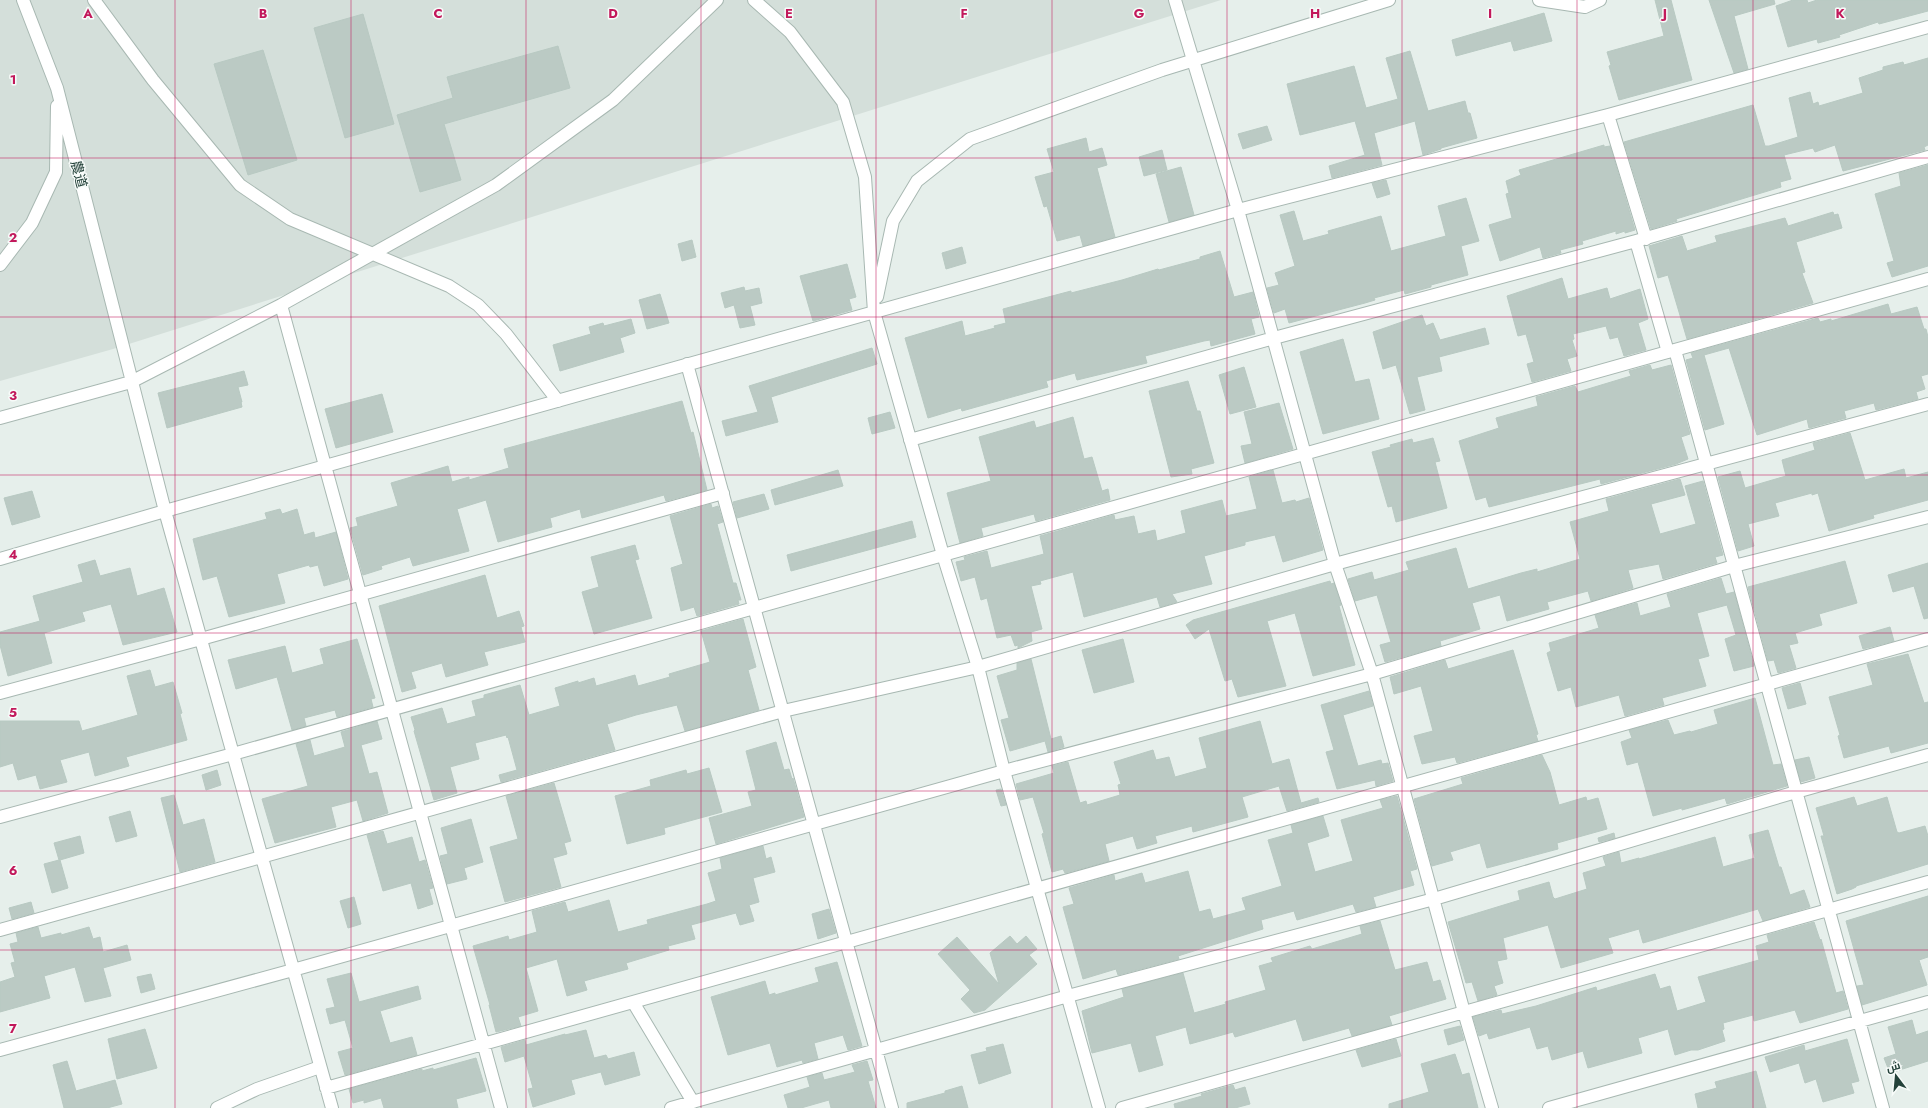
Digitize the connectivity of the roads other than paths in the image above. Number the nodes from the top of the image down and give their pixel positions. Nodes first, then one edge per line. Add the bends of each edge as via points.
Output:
1 (23, 0) edge
2 (94, 0) edge
3 (717, 0) edge
4 (754, 0) edge
5 (1175, 0) edge
6 (1389, 0) edge
7 (1539, 0) edge
8 (1600, 0) edge
9 (1928, 27) edge
10 (1193, 60) junction
11 (57, 88) junction
12 (1608, 114) junction
13 (1928, 157) edge
14 (1238, 210) junction
15 (1641, 240) junction
16 (373, 254) junction
17 (0, 265) edge
18 (1928, 279) edge
19 (281, 305) junction
20 (874, 312) junction
21 (1274, 338) junction
22 (1671, 351) junction
23 (687, 364) junction
24 (131, 382) junction
25 (558, 401) junction
26 (1928, 404) edge
27 (0, 418) edge
28 (910, 440) junction
29 (1306, 453) junction
30 (1706, 464) junction
31 (324, 466) junction
32 (723, 493) junction
33 (166, 511) junction
34 (1928, 517) edge
35 (943, 555) junction
36 (0, 559) edge
37 (1335, 564) junction
38 (1734, 566) junction
39 (360, 595) junction
40 (755, 608) junction
41 (201, 639) junction
42 (1928, 639) edge
43 (978, 667) junction
44 (1372, 674) junction
45 (1766, 684) junction
46 (0, 693) edge
47 (391, 710) junction
48 (783, 711) junction
49 (233, 754) junction
50 (1928, 755) edge
51 (1004, 771) junction
52 (1404, 785) junction
53 (1796, 792) junction
54 (420, 813) junction
55 (0, 817) edge
56 (814, 824) junction
57 (262, 857) junction
58 (1928, 882) edge
59 (1037, 888) junction
60 (1434, 899) junction
61 (1828, 910) junction
62 (451, 926) junction
63 (0, 930) edge
64 (846, 942) junction
65 (293, 970) junction
66 (1068, 996) junction
67 (633, 1002) junction
68 (1928, 1002) edge
69 (1464, 1012) junction
70 (1859, 1022) junction
71 (483, 1044) junction
72 (0, 1050) edge
73 (876, 1050) junction
74 (320, 1067) junction
75 (326, 1088) junction
76 (693, 1102) junction
77 (217, 1108) edge
78 (332, 1108) edge
79 (501, 1108) edge
80 (671, 1108) edge
81 (892, 1108) edge
82 (1099, 1108) edge
83 (1122, 1108) edge
84 (1492, 1108) edge
85 (1549, 1108) edge
86 (1883, 1108) edge

1 - 11 street, 農道
2 - 16 street via 153,80 240,185 290,219
3 - 16 street via 613,100 496,185
4 - 20 street via 790,32 843,102 865,177
5 - 10 street
6 - 10 street
7 - 8 street via 1585,7
9 - 12 street
10 - 14 street
10 - 20 street via 970,139 917,181 893,221
11 - 17 street via 56,172 32,223
11 - 24 street, 農道
12 - 14 street
12 - 15 street
13 - 15 street
14 - 20 street
14 - 21 street
15 - 21 street
15 - 22 street
16 - 19 street
16 - 25 street via 449,286 478,305 506,334
18 - 22 street
19 - 24 street
19 - 31 street
20 - 23 street
20 - 28 street
21 - 28 street
21 - 29 street
22 - 29 street
22 - 30 street
23 - 25 street
23 - 32 street
24 - 27 street
24 - 33 street, 農道
25 - 31 street
26 - 30 street
28 - 35 street
29 - 35 street
29 - 37 street
30 - 37 street
30 - 38 street
31 - 33 street
31 - 39 street
32 - 39 street
32 - 40 street
33 - 36 street
33 - 41 street, 農道
34 - 38 street
35 - 40 street
35 - 43 street
37 - 43 street
37 - 44 street
38 - 44 street
38 - 45 street
39 - 41 street
39 - 47 street
40 - 47 street
40 - 48 street
41 - 46 street
41 - 49 street, 農道
42 - 45 street
43 - 48 street
43 - 51 street
44 - 51 street
44 - 52 street
45 - 52 street
45 - 53 street
47 - 49 street
47 - 54 street
48 - 54 street
48 - 56 street
49 - 55 street
49 - 57 street, 農道
50 - 53 street
51 - 56 street
51 - 59 street
52 - 59 street
52 - 60 street
53 - 60 street
53 - 61 street
54 - 57 street
54 - 62 street
56 - 62 street
56 - 64 street
57 - 63 street
57 - 65 street, 農道
58 - 61 street
59 - 64 street
59 - 66 street
60 - 66 street
60 - 69 street
61 - 69 street
61 - 70 street
62 - 65 street
62 - 71 street
64 - 67 street
64 - 73 street
65 - 72 street
65 - 74 street, 農道
66 - 73 street
66 - 82 street
67 - 71 street
67 - 76 street
68 - 70 street
69 - 83 street
69 - 84 street
70 - 85 street
70 - 86 street
71 - 75 street
71 - 79 street
73 - 76 street
73 - 81 street
74 - 75 street, 農道
74 - 77 street via 257,1089
75 - 78 street, 農道
76 - 80 street

